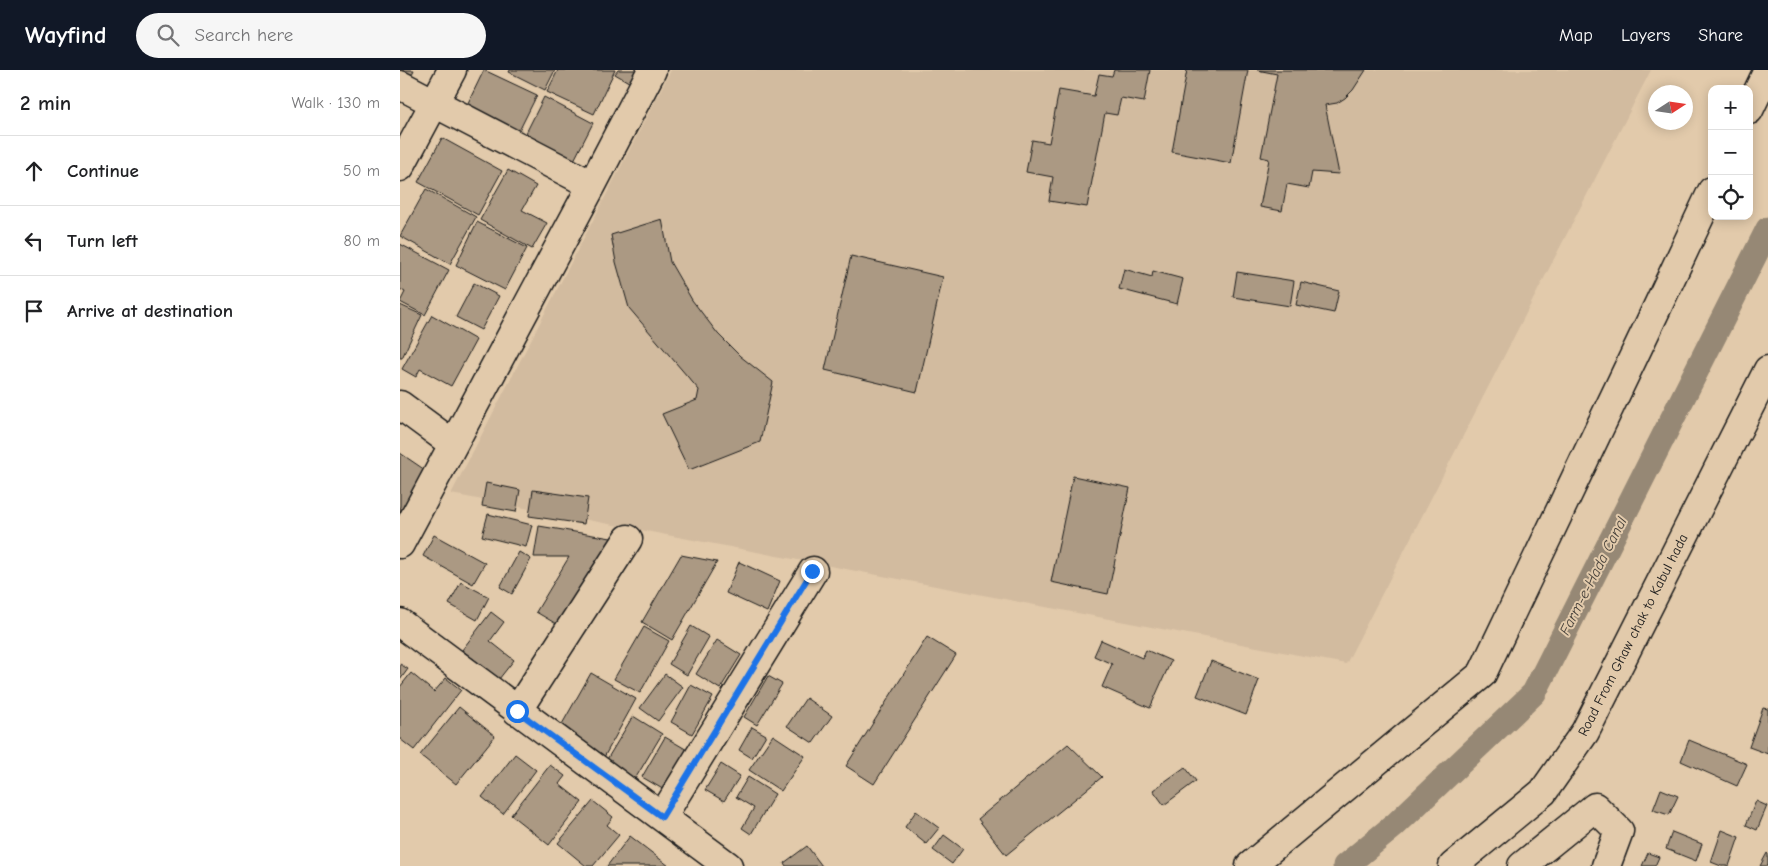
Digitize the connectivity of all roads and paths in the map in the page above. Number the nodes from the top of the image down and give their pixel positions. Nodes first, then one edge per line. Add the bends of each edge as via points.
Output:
1 (452, 70) edge
2 (652, 70) edge
3 (1768, 70) edge
4 (400, 85) edge
5 (1753, 102) edge
6 (435, 103) junction
7 (400, 168) edge
8 (592, 185) junction
9 (1708, 199) edge
10 (1768, 370) edge
11 (400, 405) edge
12 (453, 444) junction
13 (628, 539) dead end
14 (400, 544) edge
15 (812, 571) dead end
16 (400, 623) edge
17 (517, 711) junction
18 (662, 817) junction
19 (728, 866) edge
20 (1250, 866) edge
21 (1453, 866) edge
22 (1522, 866) edge
23 (1606, 866) edge

1 - 6 street
2 - 8 street
3 - 5 street
4 - 6 street
6 - 7 street
6 - 8 street
8 - 12 street
9 - 20 street via 1482,674
10 - 21 street, Road From Ghaw chak to Kabul hada via 1585,732 1543,792
11 - 12 street
12 - 14 street
13 - 17 street
15 - 18 street
16 - 17 street
17 - 18 street
18 - 19 street
22 - 23 street via 1595,807 1618,831

